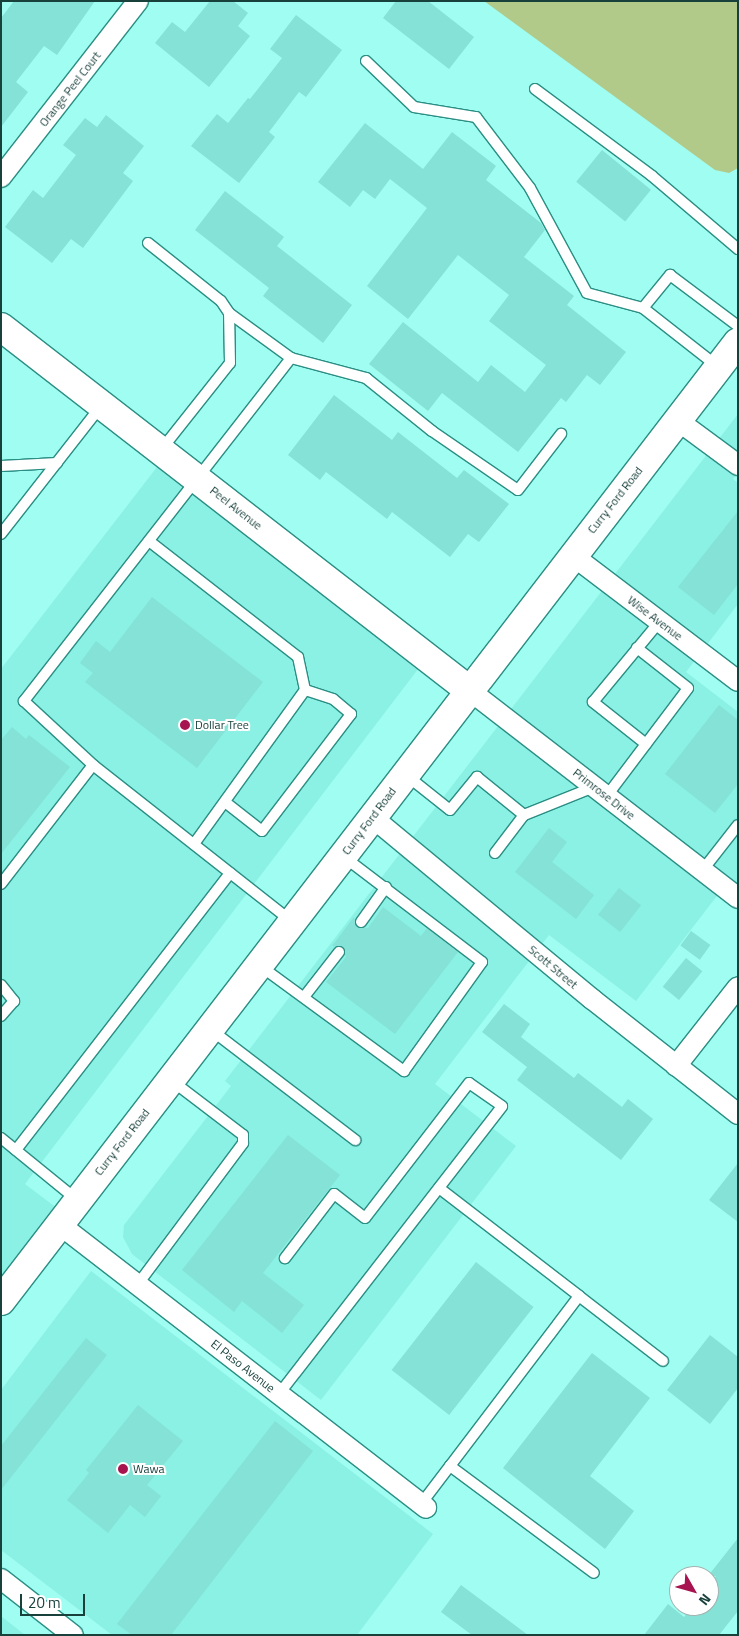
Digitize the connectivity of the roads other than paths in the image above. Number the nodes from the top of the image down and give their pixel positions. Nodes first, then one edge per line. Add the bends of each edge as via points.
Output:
1 (138, 1) edge
2 (366, 62) dead end
3 (535, 89) dead end
4 (1, 177) edge
5 (148, 243) dead end
6 (738, 250) edge
7 (643, 308) junction
8 (229, 313) junction
9 (738, 326) edge
10 (1, 328) edge
11 (738, 342) edge
12 (291, 358) junction
13 (718, 367) junction
14 (102, 405) junction
15 (677, 420) junction
16 (561, 434) dead end
17 (161, 451) junction
18 (57, 463) junction
19 (1, 466) edge
20 (738, 466) edge
21 (198, 478) junction
22 (1, 534) edge
23 (149, 541) junction
24 (572, 555) junction
25 (660, 621) junction
26 (637, 648) junction
27 (738, 681) edge
28 (305, 690) junction
29 (470, 690) junction
30 (646, 744) junction
31 (93, 765) junction
32 (405, 774) junction
33 (600, 792) junction
34 (225, 802) junction
35 (524, 815) junction
36 (372, 816) junction
37 (738, 825) edge
38 (194, 844) junction
39 (495, 853) dead end
40 (342, 856) junction
41 (702, 870) junction
42 (230, 873) junction
43 (1, 884) edge
44 (386, 887) junction
45 (738, 898) edge
46 (292, 921) junction
47 (361, 922) dead end
48 (339, 952) dead end
49 (259, 964) junction
50 (1, 985) edge
51 (738, 987) edge
52 (304, 997) junction
53 (1, 1016) edge
54 (209, 1029) junction
55 (676, 1066) junction
56 (170, 1080) junction
57 (738, 1114) edge
58 (1, 1138) edge
59 (355, 1140) dead end
60 (16, 1150) junction
61 (439, 1188) junction
62 (77, 1200) junction
63 (60, 1224) junction
64 (284, 1258) dead end
65 (138, 1284) junction
66 (579, 1296) junction
67 (1, 1302) edge
68 (663, 1361) dead end
69 (280, 1394) junction
70 (450, 1466) junction
71 (424, 1506) joint
72 (594, 1573) dead end
73 (2, 1582) edge
74 (73, 1635) edge

1 - 4 street, Orange Peel Court
2 - 7 lane via 414,107 476,116 530,188 587,294
3 - 6 lane via 652,176
5 - 8 lane via 221,301
7 - 9 lane via 670,275
7 - 13 lane
8 - 12 lane
8 - 17 lane via 230,363
10 - 14 street, Peel Avenue
11 - 13 street, Curry Ford Road
12 - 16 lane via 366,378 432,431 518,490
12 - 21 lane
13 - 15 street, Curry Ford Road
14 - 17 street, Peel Avenue
14 - 18 lane
15 - 20 street
15 - 24 street, Curry Ford Road
17 - 21 street, Peel Avenue
18 - 19 lane
18 - 22 lane
21 - 23 lane
21 - 29 street, Peel Avenue
23 - 28 lane via 298,657
23 - 31 lane via 24,701
24 - 25 street, Wise Avenue
24 - 29 street, Curry Ford Road
25 - 26 lane
25 - 27 street, Wise Avenue
26 - 30 lane via 688,688
26 - 30 lane via 593,702
28 - 34 lane
28 - 34 lane via 333,699 351,714 262,831
29 - 32 street, Curry Ford Road
29 - 33 street, Primrose Drive
30 - 33 lane
31 - 38 lane
31 - 43 lane
32 - 35 lane via 450,810 477,777
32 - 36 street, Curry Ford Road
33 - 35 lane
33 - 41 street, Primrose Drive
34 - 38 lane
35 - 39 lane
36 - 40 street, Curry Ford Road
36 - 55 street, Scott Street
37 - 41 lane
38 - 42 lane
40 - 44 lane
40 - 46 street, Curry Ford Road
41 - 45 street, Primrose Drive
42 - 46 lane
42 - 60 lane
44 - 47 lane
44 - 52 lane via 482,962 404,1071
46 - 49 street, Curry Ford Road
48 - 52 lane
49 - 52 lane
49 - 54 street, Curry Ford Road
50 - 53 lane via 14,1001
51 - 55 street
54 - 56 street, Curry Ford Road
54 - 59 lane
55 - 57 street, Scott Street
56 - 62 street, Curry Ford Road
56 - 65 lane via 243,1135 243,1143
58 - 60 lane
60 - 62 lane
61 - 64 lane via 502,1106 469,1083 365,1218 334,1194
61 - 66 lane
61 - 69 lane
62 - 63 street, Curry Ford Road
63 - 65 street, El Paso Avenue
63 - 67 street, Curry Ford Road
65 - 69 street, El Paso Avenue
66 - 68 lane
66 - 70 lane
69 - 71 street, El Paso Avenue
70 - 71 lane
70 - 72 lane
73 - 74 street

